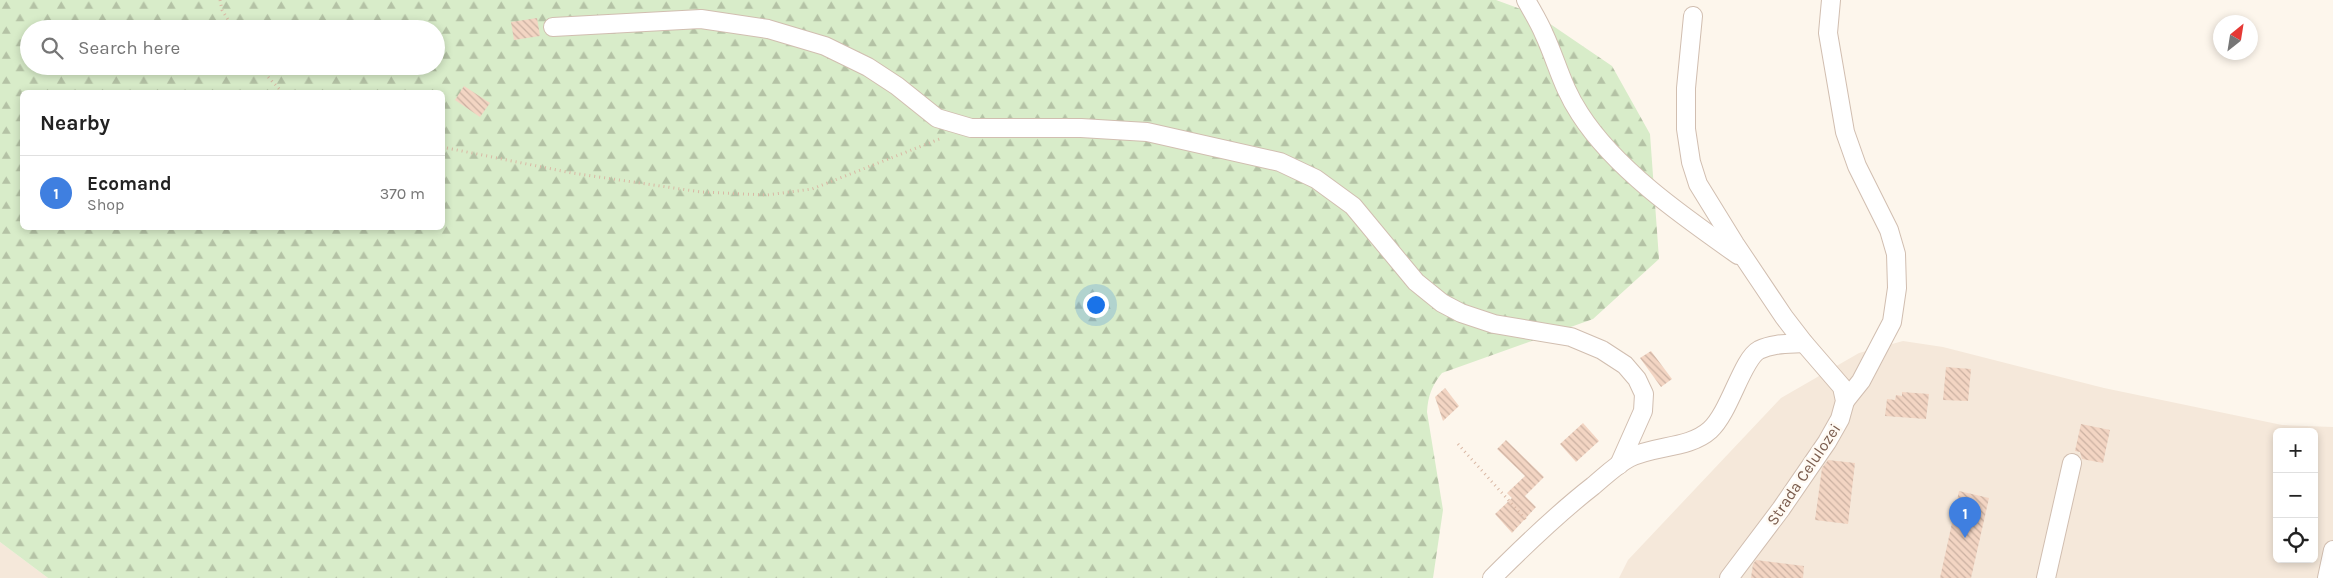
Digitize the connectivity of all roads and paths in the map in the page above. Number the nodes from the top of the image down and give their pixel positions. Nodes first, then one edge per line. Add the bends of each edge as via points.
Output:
1 (220, 0) edge
2 (1526, 0) edge
3 (1832, 0) edge
4 (1693, 16) dead end
5 (228, 20) edge
6 (553, 27) dead end
7 (266, 75) edge
8 (280, 90) edge
9 (945, 137) dead end
10 (445, 148) edge
11 (1746, 260) junction
12 (1804, 343) junction
13 (1845, 401) junction
14 (1458, 444) dead end
15 (2072, 462) dead end
16 (1620, 465) junction
17 (1538, 533) junction
18 (2333, 550) edge
19 (1492, 578) edge
20 (1729, 578) edge
21 (2046, 578) edge
22 (2327, 578) edge

1 - 5 path
2 - 11 street via 1544,34 1561,80 1580,114 1608,149 1672,207
3 - 13 street, Strada Celulozei via 1828,33 1845,132 1857,166 1889,230 1896,254 1897,288 1892,322 1861,381
4 - 11 street via 1686,104 1691,162 1698,184
6 - 16 street via 701,19 768,29 825,46 868,67 938,118 971,128 1147,132 1280,162 1316,179 1353,206 1416,282 1442,303 1494,324 1571,337 1602,350 1625,366 1637,379 1644,394 1643,411
7 - 8 path
9 - 10 path via 812,189 767,196 702,192 572,173
11 - 12 street
12 - 13 street via 1842,387
12 - 16 street via 1771,345 1757,351 1718,423 1708,432 1698,438 1629,458
13 - 20 street, Strada Celulozei via 1840,419 1827,442
14 - 17 path
15 - 21 street
16 - 17 street
17 - 19 street
18 - 22 street

